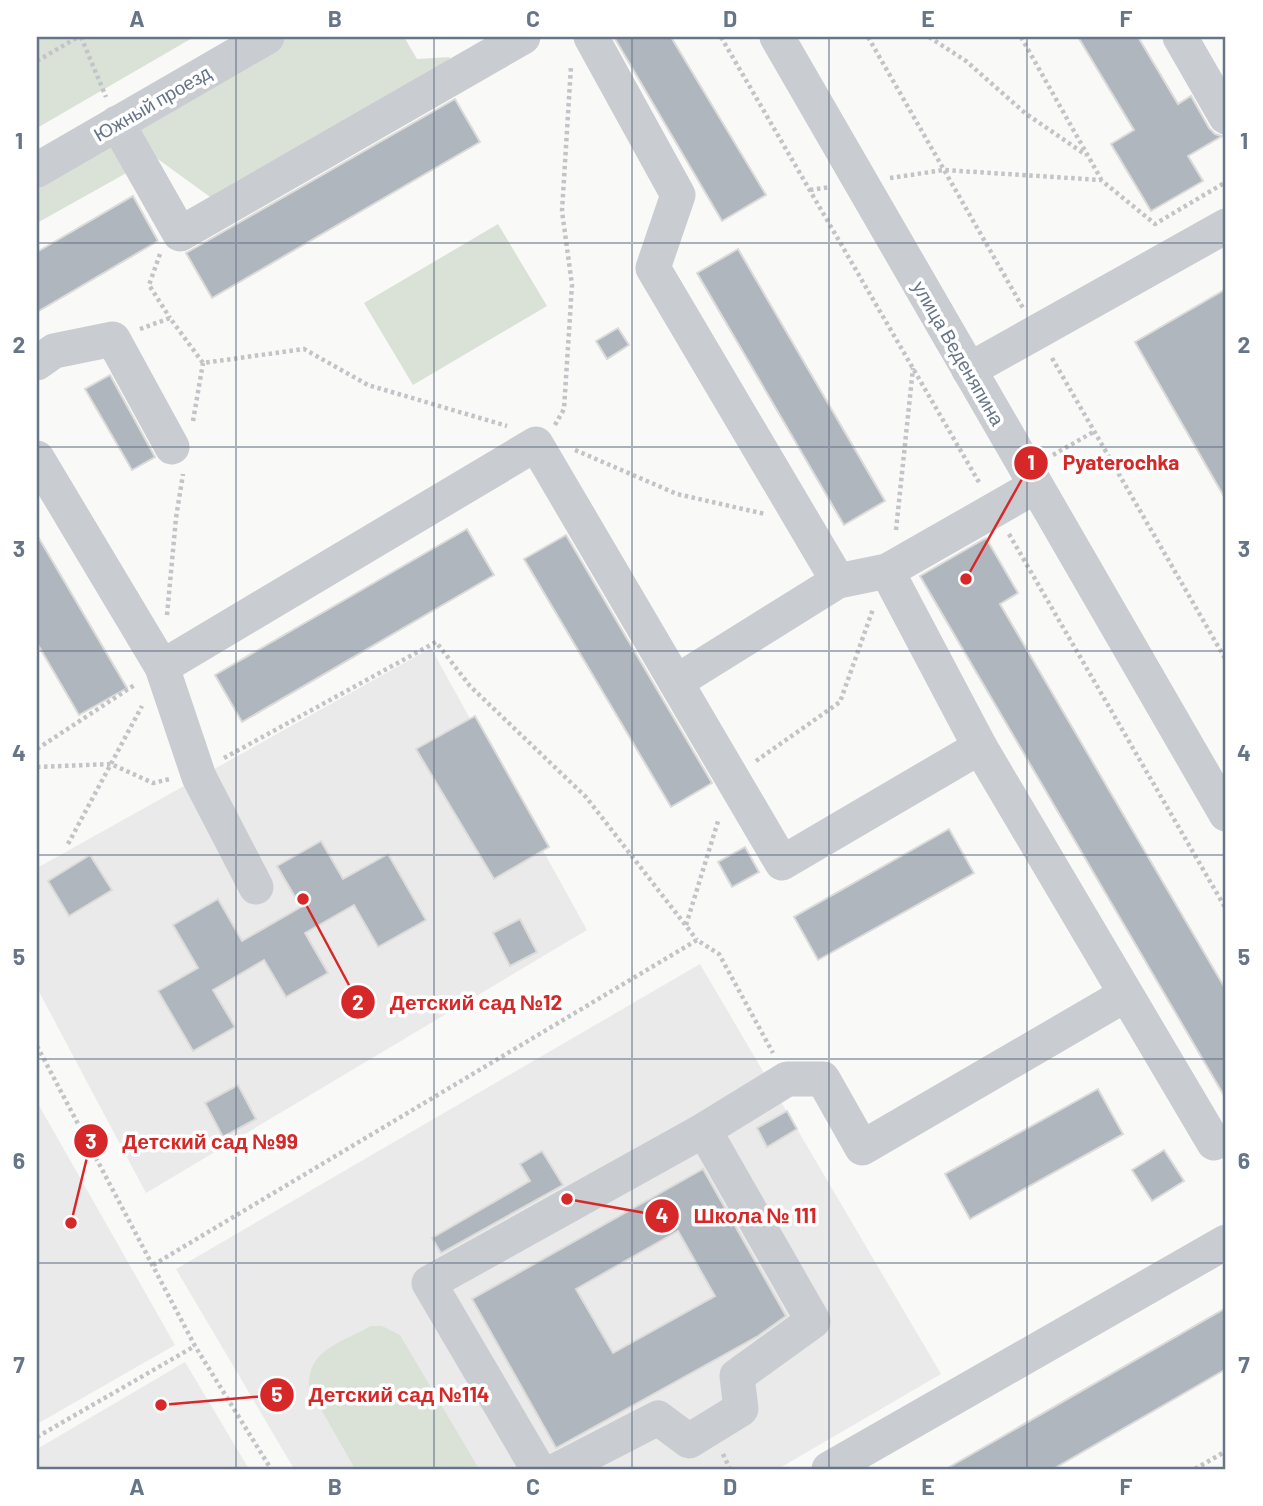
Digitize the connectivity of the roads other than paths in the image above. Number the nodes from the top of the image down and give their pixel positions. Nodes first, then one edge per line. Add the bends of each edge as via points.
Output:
1 (267, 37) edge
2 (523, 37) edge
3 (777, 37) edge
4 (1180, 37) edge
5 (581, 50) edge
6 (1217, 82) edge
7 (1226, 117) edge
8 (117, 123) junction
9 (37, 170) edge
10 (1226, 226) edge
11 (37, 363) edge
12 (969, 370) junction
13 (183, 447) road end
14 (37, 458) edge
15 (1036, 486) junction
16 (887, 571) junction
17 (838, 581) junction
18 (162, 667) junction
19 (676, 682) junction
20 (980, 747) junction
21 (1226, 814) edge
22 (256, 887) dead end
23 (1125, 995) junction
24 (704, 1130) junction
25 (1222, 1148) edge
26 (1226, 1242) edge
27 (538, 1469) edge
28 (559, 1469) edge
29 (828, 1469) edge

1 - 8 street, Южный проезд
2 - 8 street via 180,234
3 - 12 street, улица Веденяпина
4 - 6 street
5 - 17 street via 678,195 653,268
6 - 7 street
8 - 9 street, Южный проезд
10 - 12 street
11 - 13 street via 54,351 113,339
12 - 15 street, улица Веденяпина
14 - 18 street
15 - 16 street
15 - 21 street, улица Веденяпина
16 - 17 street
16 - 20 street
17 - 19 street
18 - 19 street via 531,436
18 - 22 street via 197,773
19 - 20 street via 782,863
20 - 23 street
23 - 24 street via 862,1148 823,1079 787,1079
23 - 25 street
24 - 27 street via 429,1283
24 - 28 street via 813,1321 737,1376 741,1409 689,1441 658,1418
26 - 29 street

